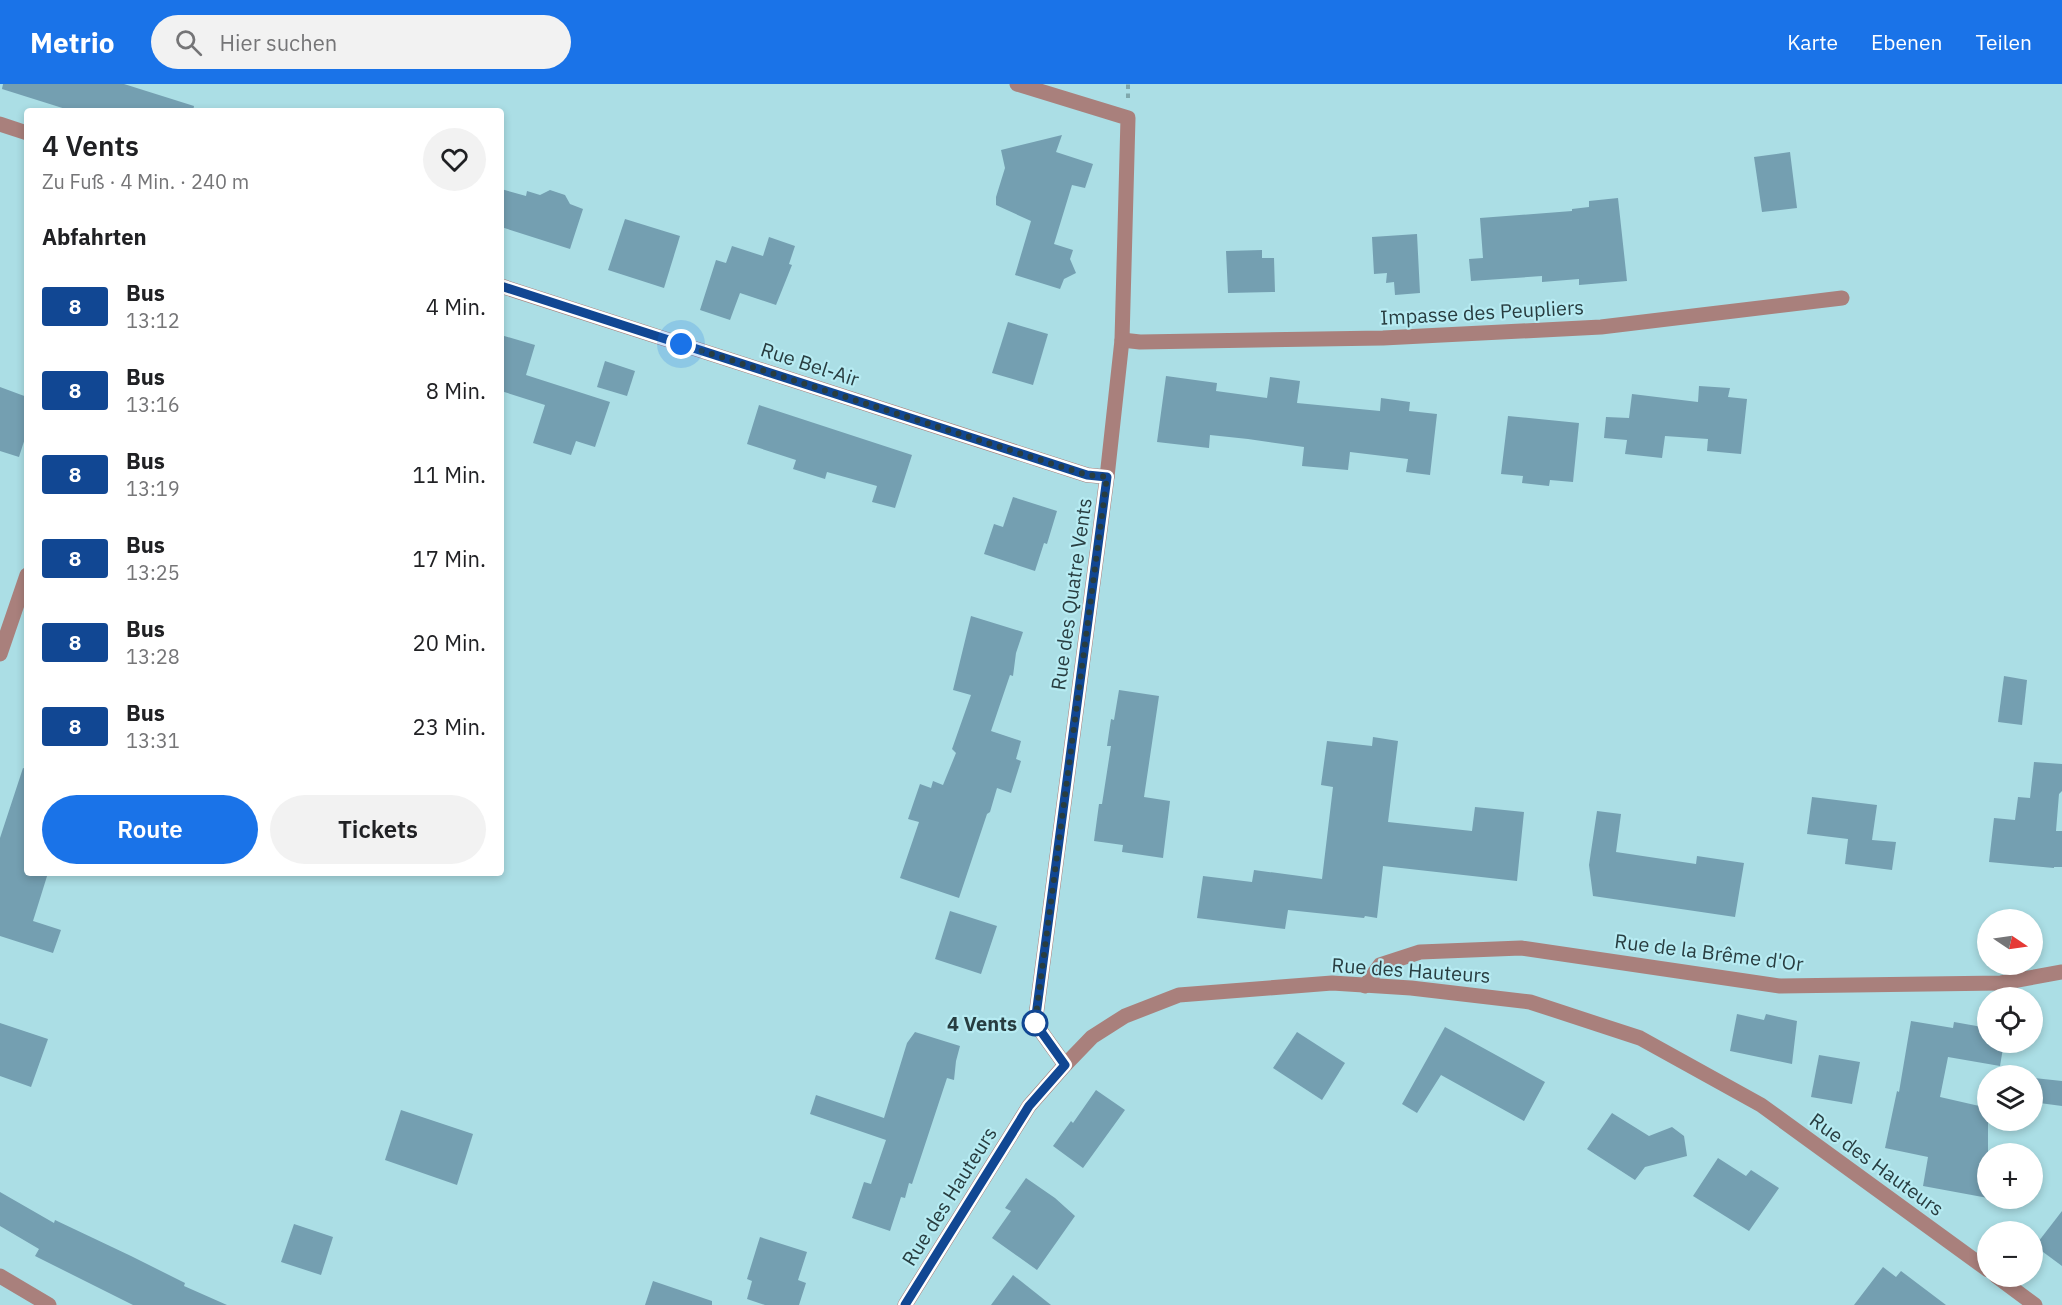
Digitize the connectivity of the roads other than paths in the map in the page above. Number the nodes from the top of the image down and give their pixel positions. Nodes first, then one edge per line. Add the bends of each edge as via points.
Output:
1 (1017, 84) edge
2 (0, 124) edge
3 (24, 132) edge
4 (504, 287) edge
5 (1842, 298) dead end
6 (1122, 340) junction
7 (1107, 477) junction
8 (24, 583) edge
9 (0, 654) edge
10 (2062, 972) edge
11 (1365, 986) junction
12 (1065, 1065) junction
13 (1977, 1262) edge
14 (0, 1276) edge
15 (2011, 1287) edge
16 (49, 1305) edge
17 (905, 1305) edge
18 (2036, 1305) edge

1 - 6 street, Rue des Quatre Vents via 1128,118
2 - 3 street
4 - 7 street, Rue Bel-Air via 1087,475
5 - 6 street, Impasse des Peupliers via 1601,327 1383,338
6 - 7 street, Rue des Quatre Vents
7 - 12 street, Rue des Quatre Vents via 1035,1023
8 - 9 street
10 - 11 street, Rue de la Brême d'Or via 2001,983 1780,986 1521,948 1420,952 1380,965
11 - 12 street, Rue des Hauteurs via 1332,984 1179,995 1125,1016 1092,1037
11 - 13 street, Rue des Hauteurs via 1530,1002 1640,1038 1761,1105
12 - 17 street, Rue des Hauteurs via 1029,1106
14 - 16 street
15 - 18 street

